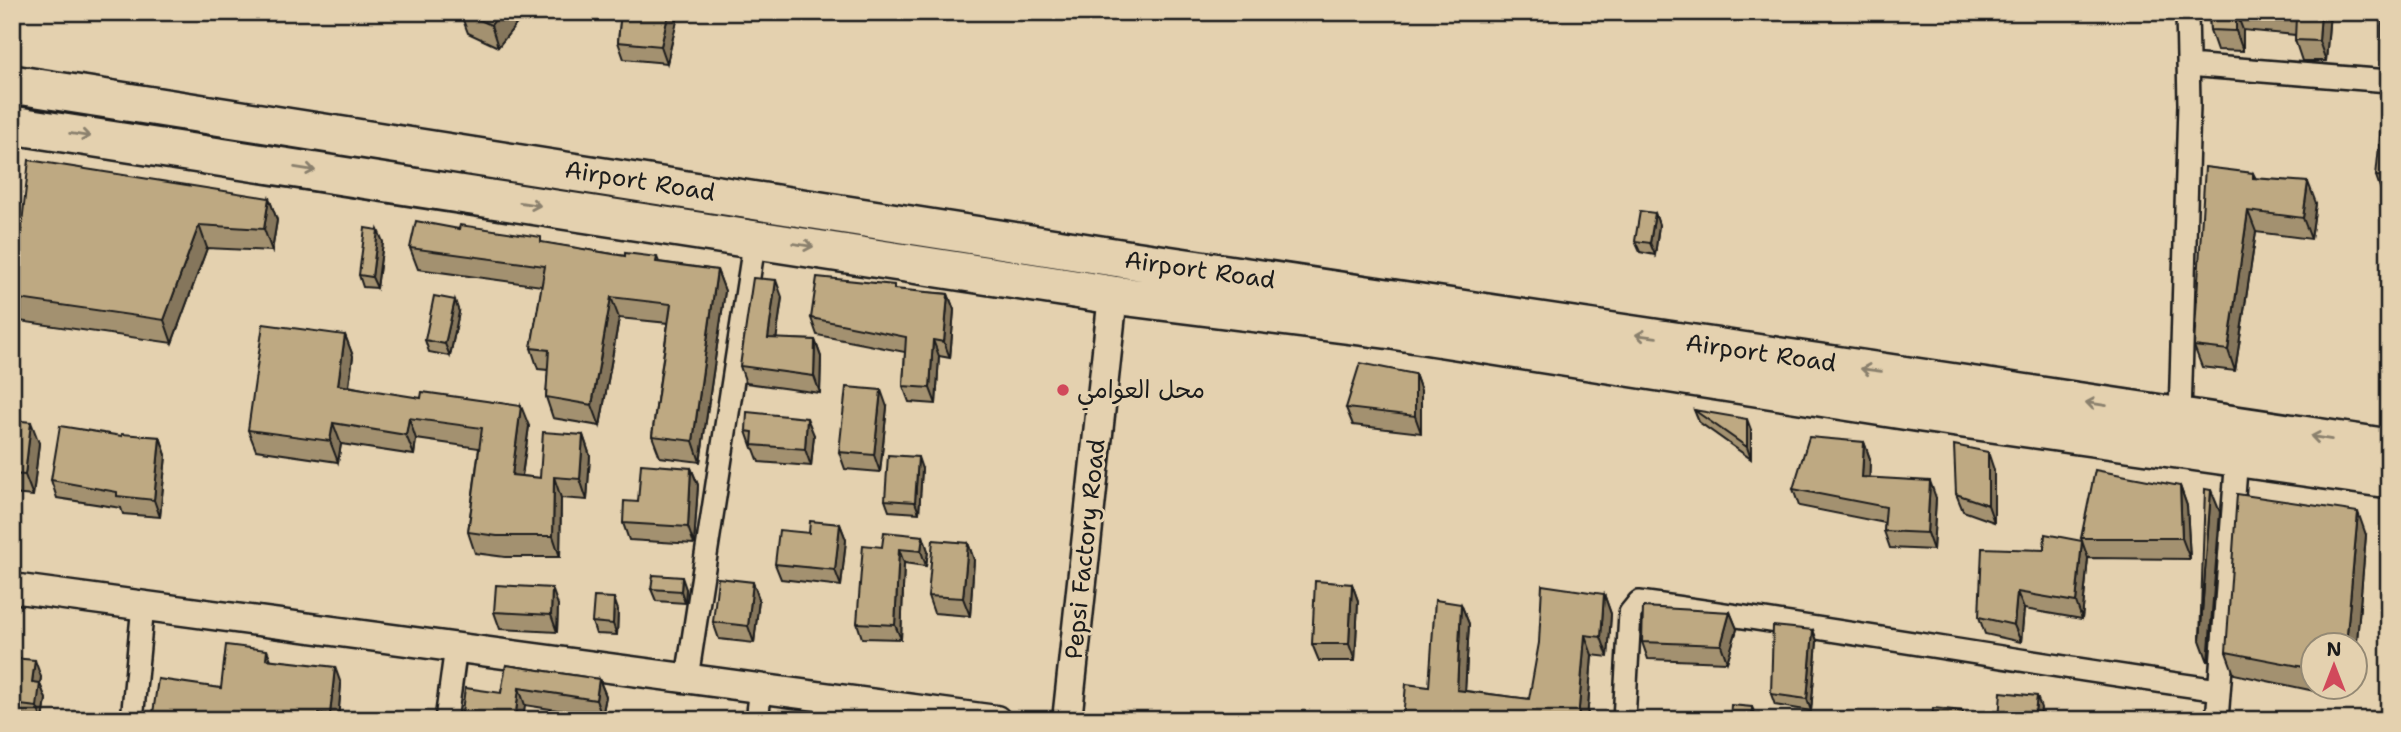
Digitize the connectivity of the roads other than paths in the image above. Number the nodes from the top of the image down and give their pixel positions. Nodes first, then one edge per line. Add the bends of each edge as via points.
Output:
1 (2188, 12) edge
2 (2188, 65) junction
3 (2389, 81) edge
4 (12, 84) edge
5 (12, 125) edge
6 (755, 238) junction
7 (1113, 295) junction
8 (1923, 377) junction
9 (1922, 413) junction
10 (2180, 416) junction
11 (2389, 448) edge
12 (2237, 456) junction
13 (2389, 479) edge
14 (12, 588) edge
15 (143, 605) junction
16 (456, 647) junction
17 (687, 678) junction
18 (761, 688) junction
19 (2219, 690) junction
20 (132, 720) edge
21 (446, 720) edge
22 (757, 720) edge
23 (996, 720) edge
24 (1067, 720) edge
25 (1624, 720) edge
26 (2217, 720) edge

1 - 2 street
2 - 3 street
2 - 10 street
8 -> 4 highway, Airport Road via 1126,259
5 -> 6 highway, Airport Road
6 -> 7 highway, Airport Road
6 - 17 street
7 - 9 highway, Airport Road via 1418,334
7 - 24 street, Pepsi Factory Road
8 - 9 highway
10 -> 8 highway, Airport Road
9 - 12 highway, Airport Road
11 -> 10 highway, Airport Road
12 - 13 highway, Airport Road
12 - 19 street
14 - 15 street
15 - 16 street
15 - 20 street
16 - 17 street
16 - 21 street
17 - 18 street
18 - 22 street
18 - 23 street
19 - 25 street via 1639,602 1630,613
19 - 26 street

